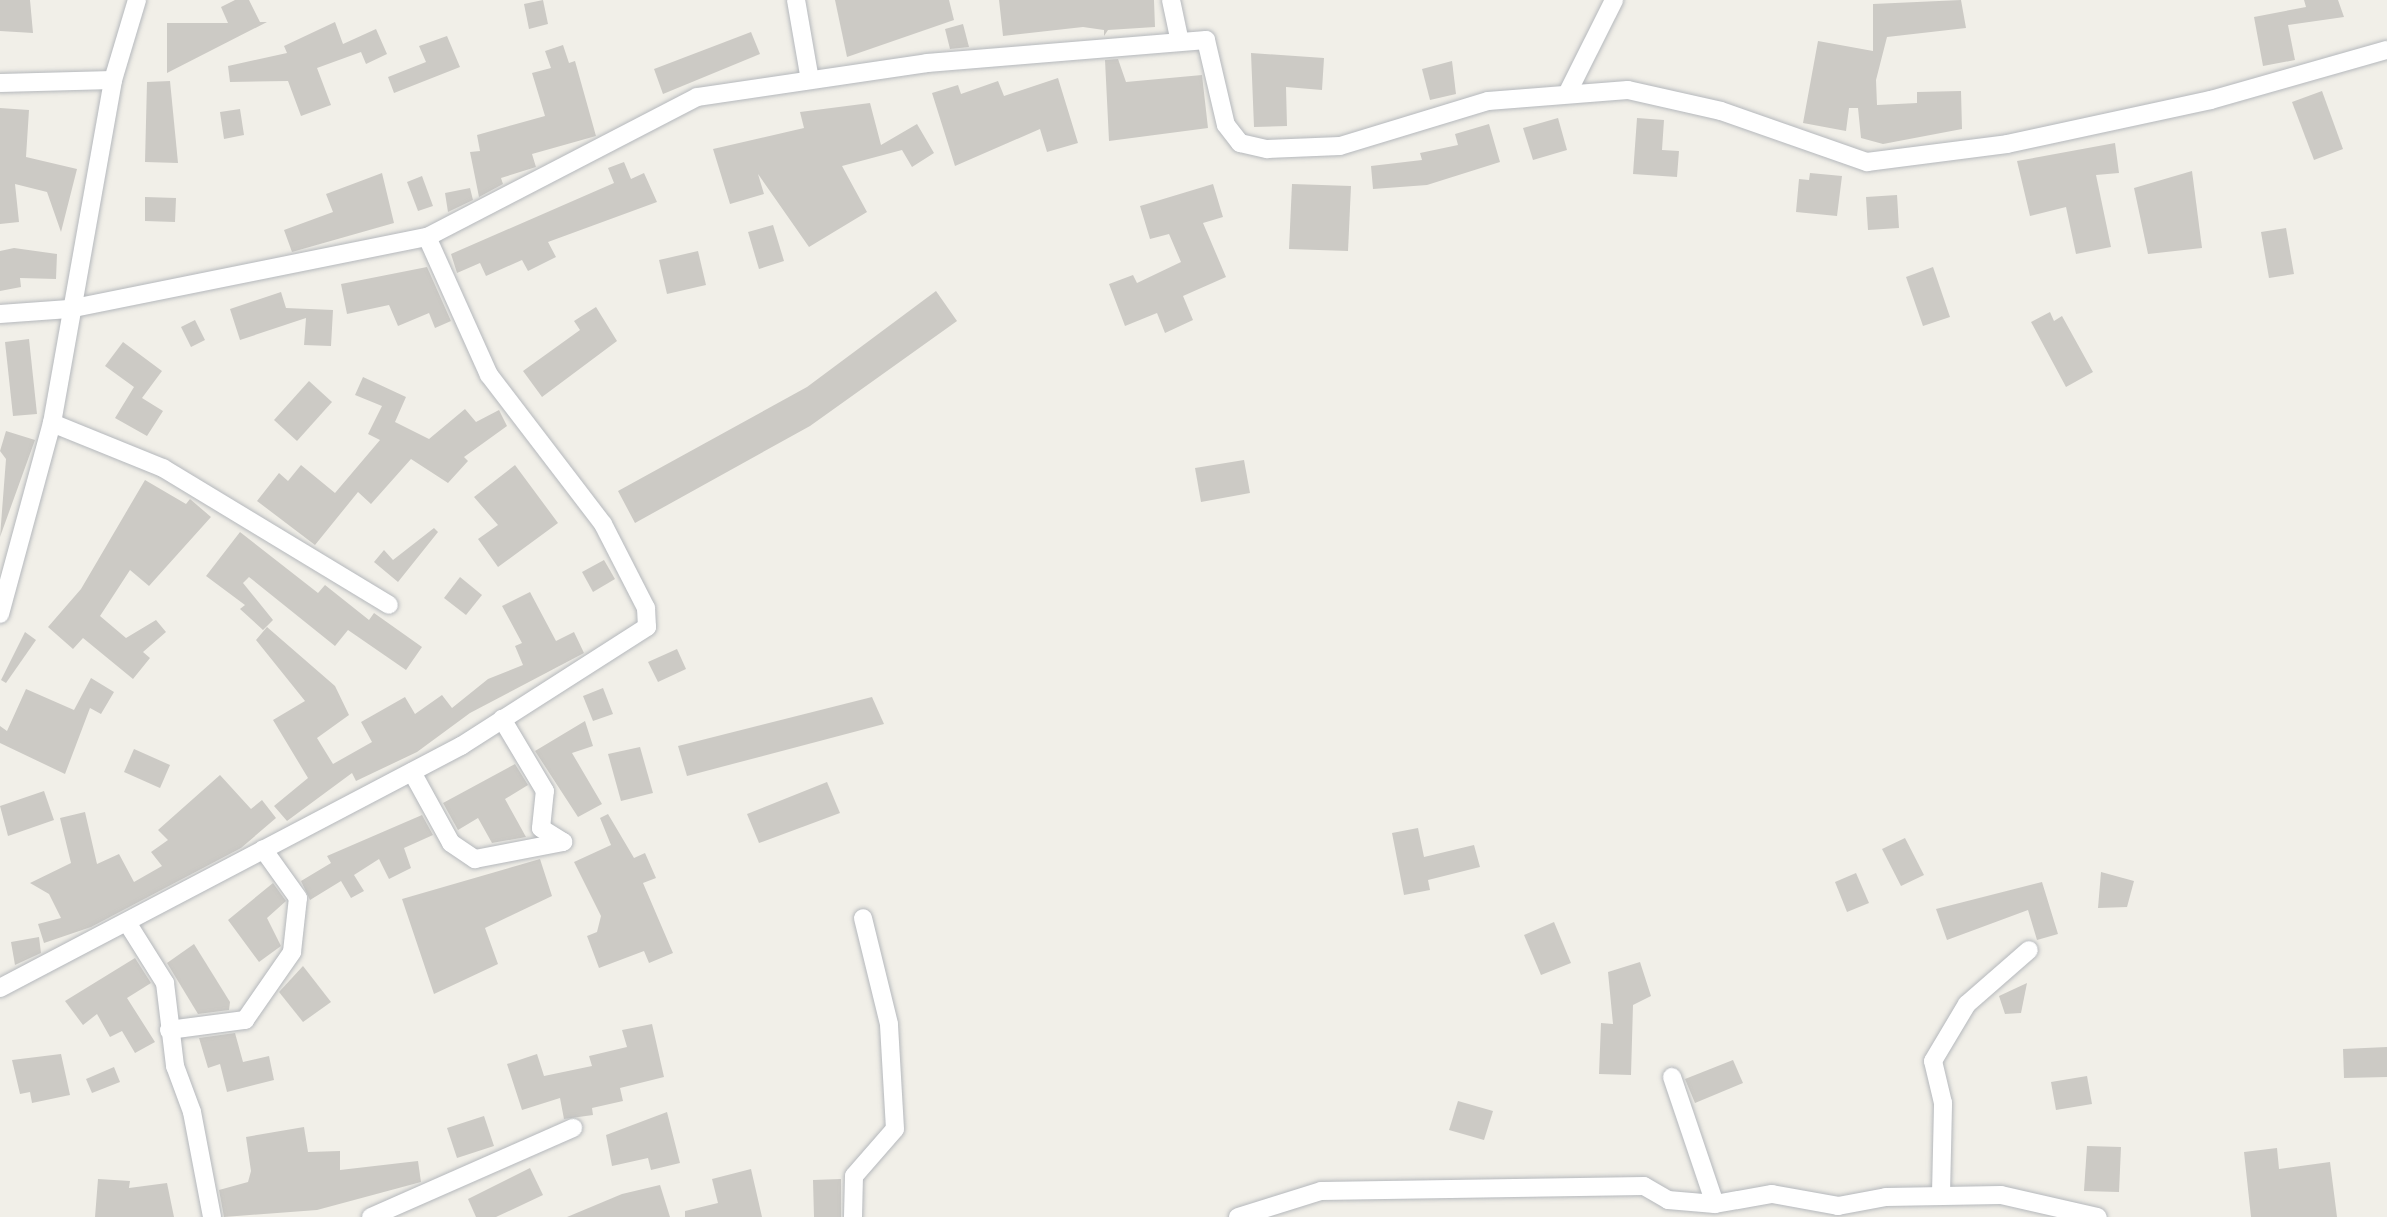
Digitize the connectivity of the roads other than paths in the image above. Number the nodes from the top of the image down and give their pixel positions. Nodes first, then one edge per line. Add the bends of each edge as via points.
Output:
1 (137, 0) edge
2 (796, 0) edge
3 (1171, 0) edge
4 (1614, 0) edge
5 (1179, 38) junction
6 (2387, 50) edge
7 (113, 80) junction
8 (810, 80) junction
9 (0, 83) edge
10 (1568, 92) junction
11 (427, 237) junction
12 (69, 309) junction
13 (0, 314) edge
14 (52, 423) junction
15 (389, 605) dead end
16 (0, 614) edge
17 (502, 719) junction
18 (412, 772) junction
19 (263, 849) junction
20 (863, 918) dead end
21 (128, 924) junction
22 (2029, 950) dead end
23 (0, 988) edge
24 (169, 1030) junction
25 (1672, 1077) dead end
26 (573, 1128) dead end
27 (1941, 1194) junction
28 (1715, 1204) junction
29 (212, 1217) edge
30 (371, 1217) edge
31 (853, 1217) edge
32 (1238, 1217) edge
33 (2098, 1217) edge

1 - 7 street
2 - 8 street
3 - 5 street
4 - 10 street
5 - 8 street
5 - 10 street via 1206,40 1226,125 1240,143 1267,149 1340,146 1488,101
6 - 10 street via 2211,100 2007,144 1867,162 1721,111 1628,90
7 - 9 street
7 - 12 street
8 - 11 street via 697,97 663,110
11 - 12 street
11 - 17 street via 489,375 603,524 646,608 647,627 633,640
12 - 13 street
12 - 14 street
14 - 15 street via 163,468
14 - 16 street
17 - 18 street
17 - 18 street via 545,791 541,828 563,842 475,859 451,843
18 - 19 street
19 - 21 street
19 - 24 street via 298,898 292,952 245,1020
20 - 31 street via 889,1024 895,1129 854,1176
21 - 23 street
21 - 24 street via 161,970
22 - 27 street via 1967,1004 1933,1061 1943,1103
24 - 29 street
25 - 28 street
26 - 30 street
27 - 28 street via 1838,1206 1772,1194
27 - 33 street via 2001,1195
28 - 32 street via 1668,1200 1644,1186 1321,1191

